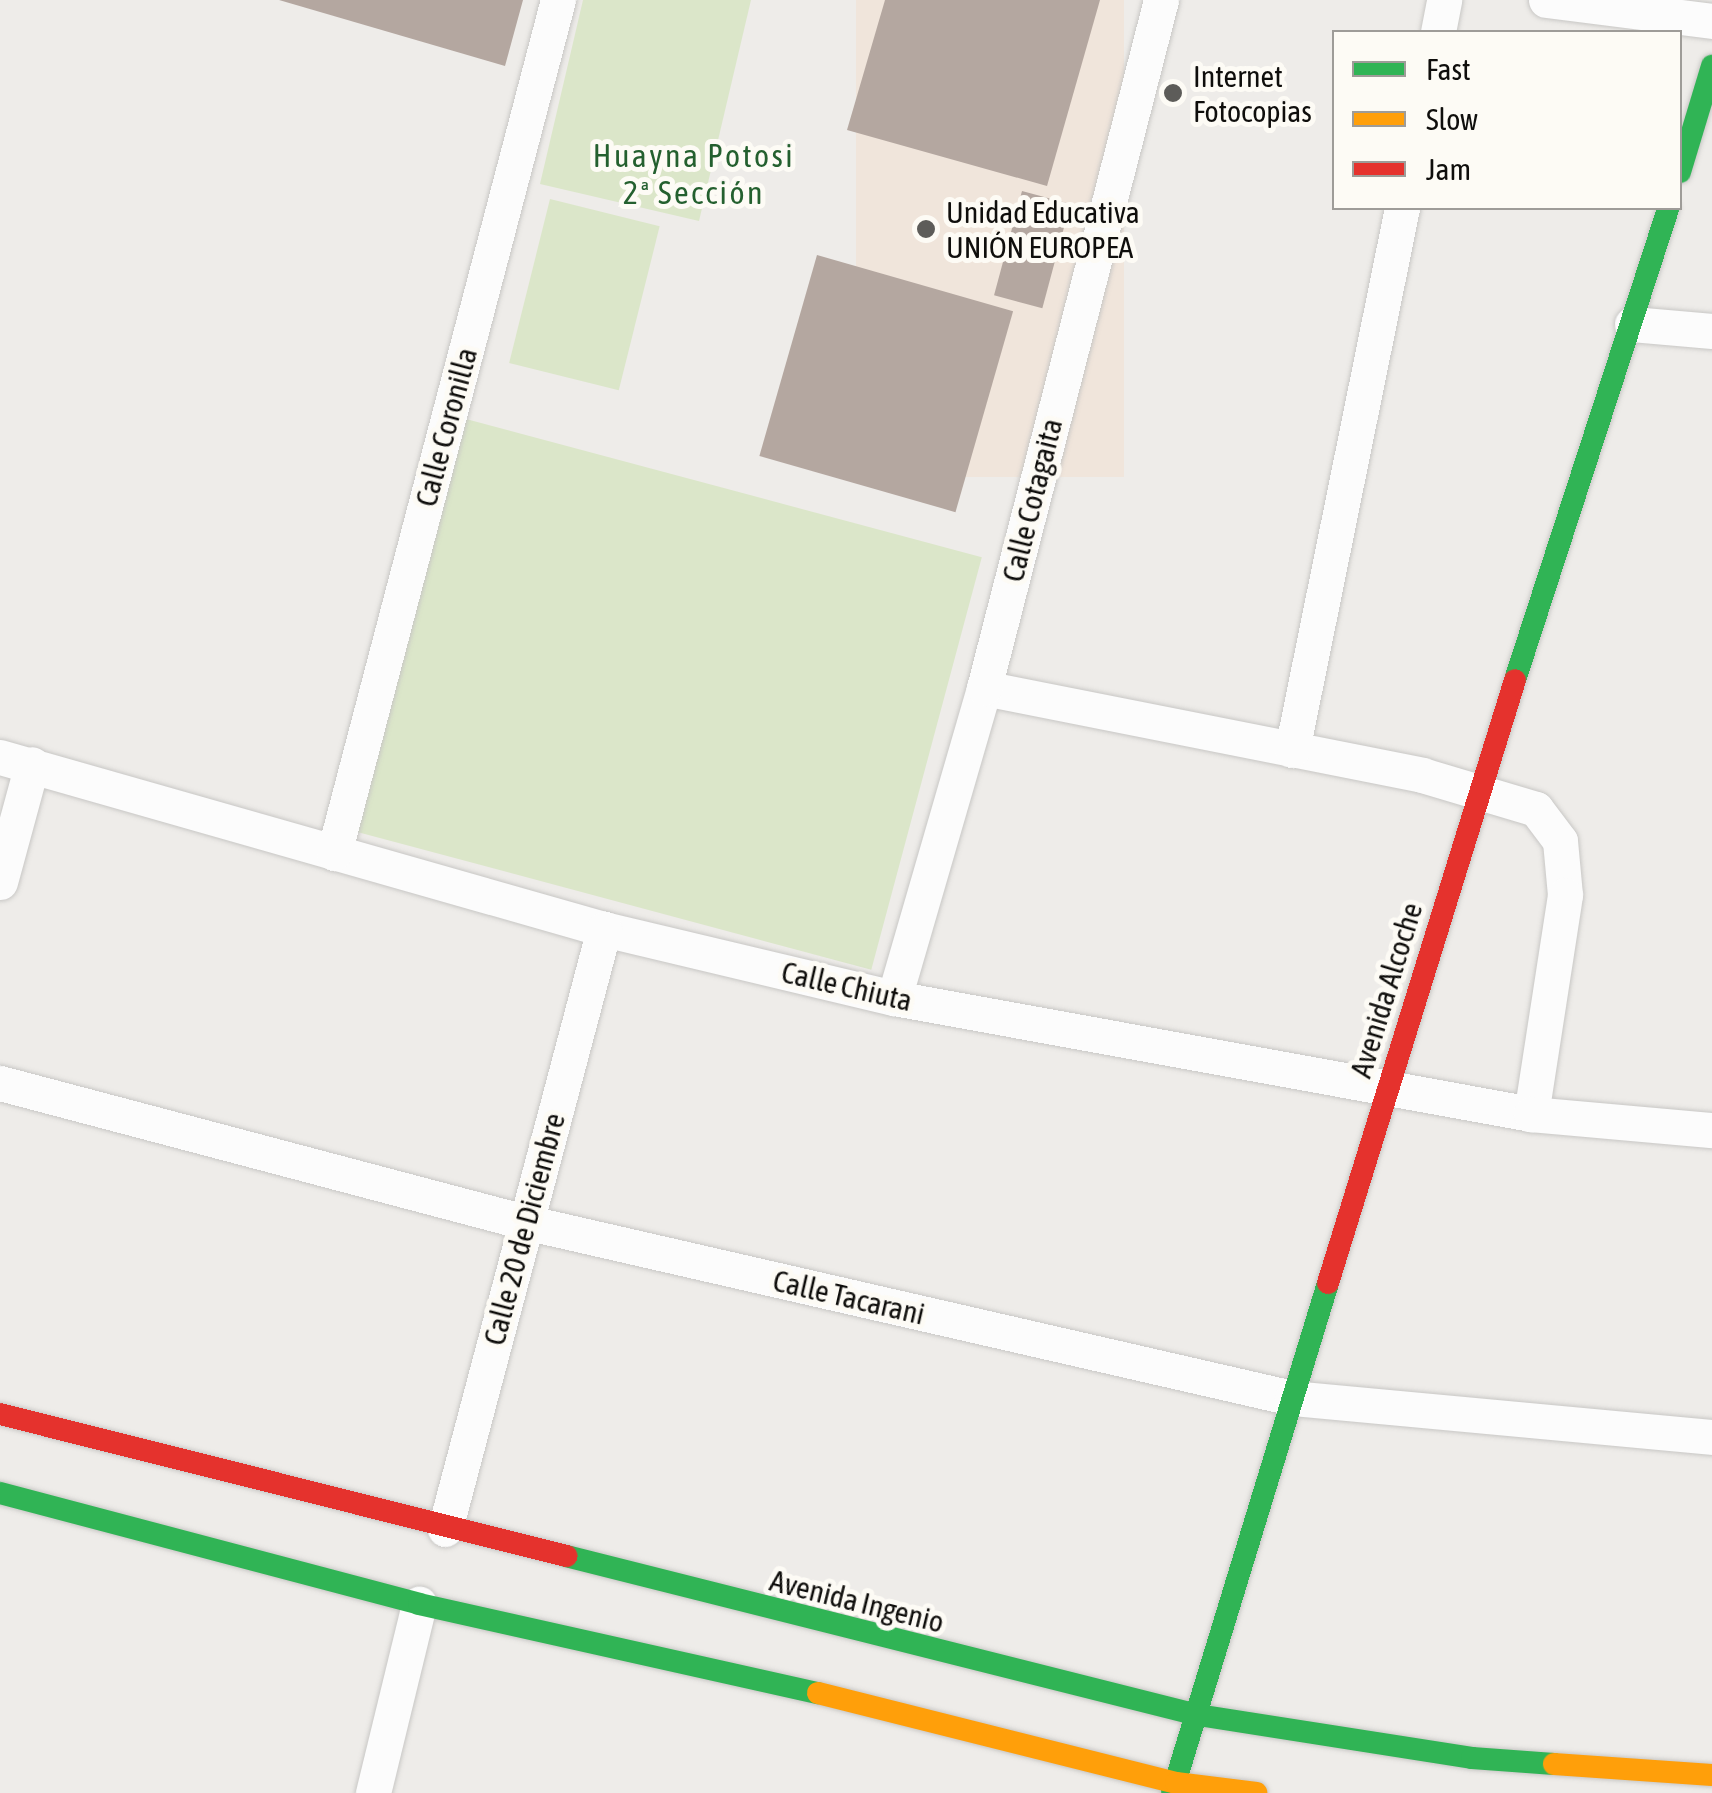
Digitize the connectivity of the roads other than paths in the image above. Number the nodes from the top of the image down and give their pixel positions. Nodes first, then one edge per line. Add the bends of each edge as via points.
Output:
1 (558, 0) edge
2 (1160, 0) edge
3 (1444, 0) edge
4 (1546, 0) edge
5 (1712, 21) edge
6 (1438, 30) edge
7 (1712, 66) edge
8 (1682, 165) edge
9 (1402, 210) edge
10 (1667, 210) edge
11 (1632, 324) junction
12 (1712, 331) edge
13 (984, 688) junction
14 (1292, 750) junction
15 (16, 761) edge
16 (1479, 790) junction
17 (334, 853) junction
18 (0, 882) edge
19 (604, 930) junction
20 (894, 998) junction
21 (0, 1082) edge
22 (1386, 1090) junction
23 (1531, 1114) junction
24 (1712, 1130) edge
25 (525, 1222) junction
26 (1292, 1398) junction
27 (0, 1414) edge
28 (1712, 1436) edge
29 (0, 1493) edge
30 (445, 1529) junction
31 (419, 1604) junction
32 (1198, 1715) junction
33 (1712, 1775) edge
34 (1174, 1788) edge
35 (373, 1793) edge
36 (1256, 1793) edge

1 - 17 street, Calle Coronilla
2 - 13 street, Calle Cotagaita
3 - 6 street
4 - 5 street
7 - 8 street
9 - 14 street
10 - 11 street, Avenida Alcoche
11 - 12 street
11 - 16 street, Avenida Alcoche
13 - 14 street
13 - 20 street, Calle Cotagaita
14 - 16 street
15 - 17 street, Calle Chiuta
15 - 18 street
16 - 22 street, Avenida Alcoche
16 - 23 street via 1536,809 1560,840 1564,864
17 - 19 street, Calle Chiuta
19 - 20 street, Calle Chiuta
19 - 25 street, Calle 20 de Diciembre
20 - 22 street, Calle Chiuta
21 - 25 street, Calle Tacarani
22 - 23 street, Calle Chiuta
22 - 26 street, Avenida Alcoche
23 - 24 street, Calle Chiuta
25 - 26 street, Calle Tacarani
25 - 30 street, Calle 20 de Diciembre
26 - 28 street, Calle Tacarani
26 - 32 street, Avenida Alcoche
27 - 30 street, Avenida Ingenio
29 - 31 street
30 - 32 street, Avenida Ingenio
31 - 34 street via 849,1700
31 - 35 street
32 - 33 street, Avenida Ingenio via 1472,1758
32 - 34 street, Avenida Alcoche
34 - 36 street

